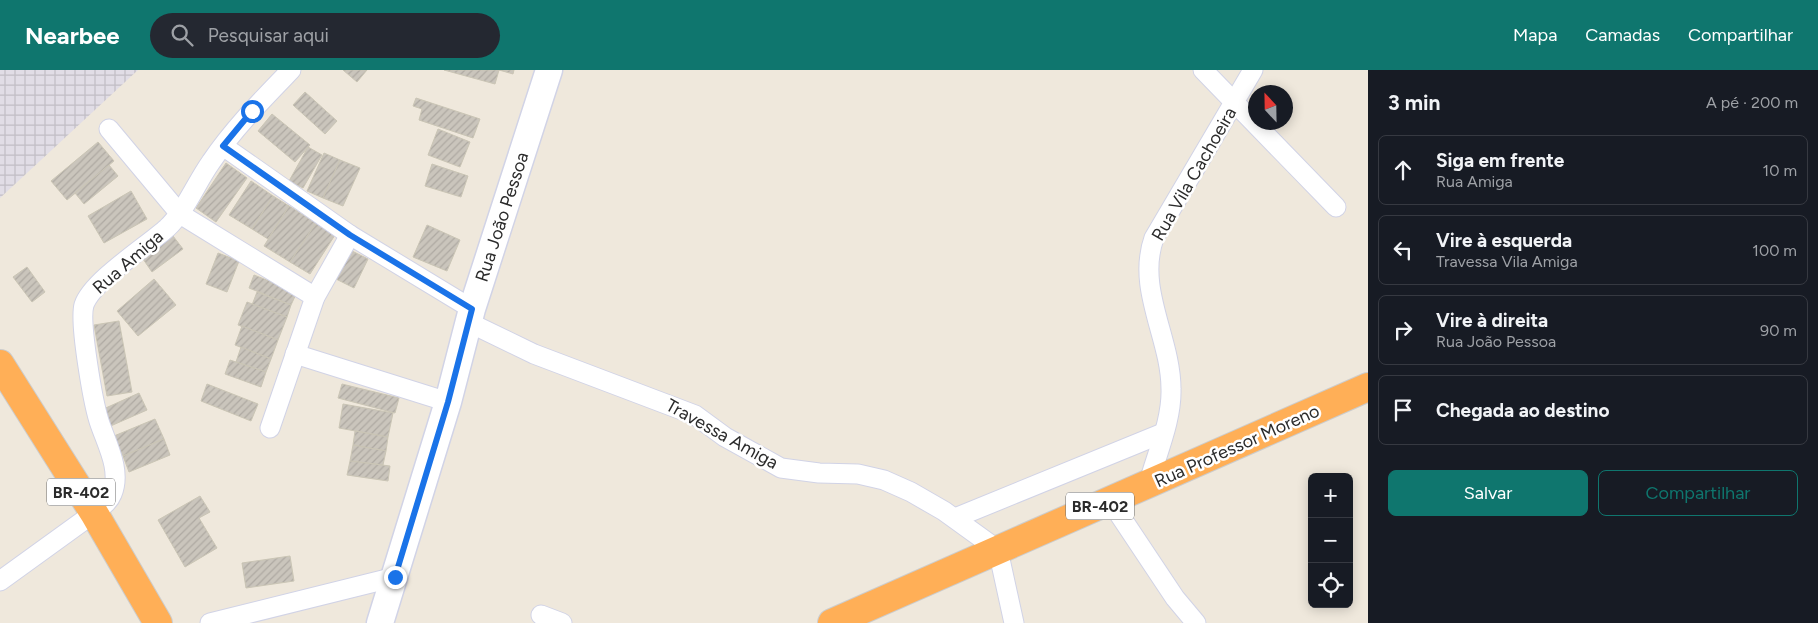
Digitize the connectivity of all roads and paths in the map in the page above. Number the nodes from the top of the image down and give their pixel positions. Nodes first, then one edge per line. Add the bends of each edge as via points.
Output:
1 (291, 70) edge
2 (549, 70) edge
3 (1204, 70) edge
4 (1253, 70) edge
5 (1235, 103) junction
6 (109, 129) dead end
7 (223, 146) junction
8 (1336, 207) dead end
9 (180, 214) junction
10 (350, 235) junction
11 (315, 297) junction
12 (471, 316) junction
13 (295, 354) junction
14 (0, 364) edge
15 (1368, 388) edge
16 (448, 402) junction
17 (270, 428) dead end
18 (1163, 433) junction
19 (1148, 486) junction
20 (1111, 502) junction
21 (94, 513) junction
22 (955, 518) junction
23 (998, 550) junction
24 (395, 577) junction
25 (0, 581) edge
26 (541, 615) dead end
27 (158, 623) edge
28 (210, 623) edge
29 (380, 623) edge
30 (562, 623) edge
31 (832, 623) edge
32 (1014, 623) edge
33 (1196, 623) edge

1 - 7 street, Rua Amiga
2 - 12 street, Rua João Pessoa
3 - 5 street
4 - 5 street, Rua Vila Cachoeira
5 - 8 street
5 - 18 street, Rua Vila Cachoeira via 1154,238 1149,252 1148,278 1171,388 1170,409
6 - 9 street
7 - 9 street, Rua Amiga
7 - 10 street, Travessa Amiga
9 - 11 street
9 - 21 street, Rua Amiga via 100,283 84,304 90,388 114,464 115,478 113,493 107,503
10 - 11 street
10 - 12 street, Travessa Amiga
11 - 13 street
12 - 16 street, Rua João Pessoa
12 - 22 street, Travessa Amiga via 534,354 695,415 725,437 781,468 858,474 884,480
13 - 16 street
13 - 17 street
14 - 21 highway, BR-402
15 - 19 highway, Rua Professor Moreno / BR-402
16 - 24 street, Rua João Pessoa
18 - 19 street, Rua Vila Cachoeira
18 - 22 street
19 - 20 highway, Rua Professor Moreno / BR-402
20 - 23 highway, Rua Professor Moreno / BR-402
20 - 33 street via 1175,598
21 - 25 street, Rua Amiga
21 - 27 highway, BR-402
22 - 23 street, Travessa Amiga
23 - 31 highway, Rua Professor Moreno / BR-402
23 - 32 street
24 - 28 street
24 - 29 street, Rua João Pessoa
26 - 30 street

